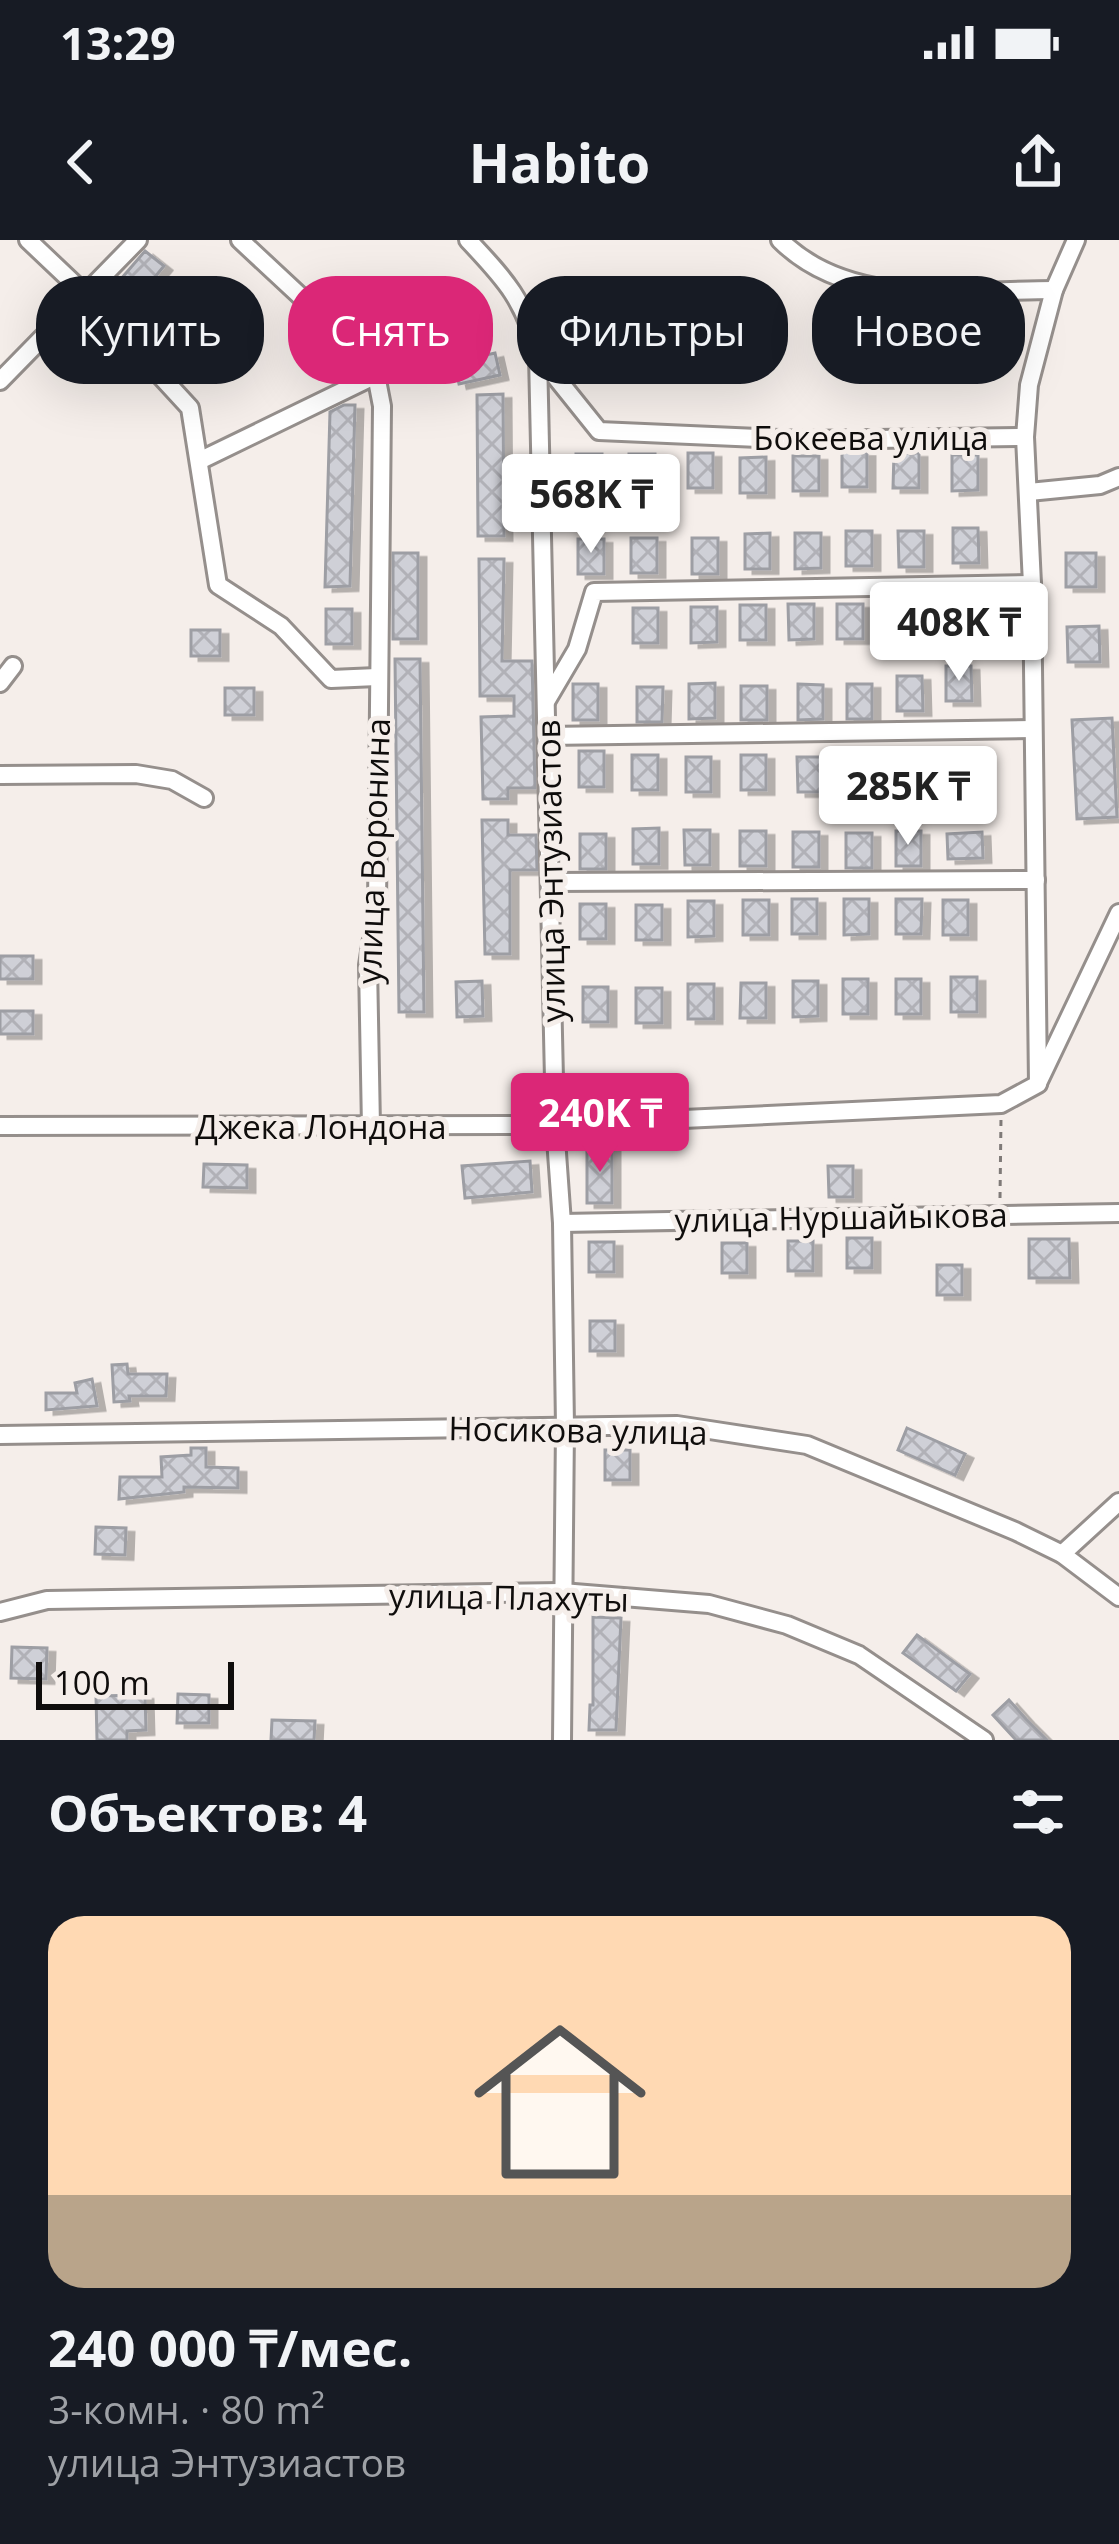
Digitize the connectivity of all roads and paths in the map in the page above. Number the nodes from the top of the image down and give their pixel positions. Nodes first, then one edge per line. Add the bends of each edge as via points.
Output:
1 (28, 240) edge
2 (138, 240) edge
3 (240, 240) edge
4 (469, 240) edge
5 (780, 240) edge
6 (1076, 240) edge
7 (66, 276) edge
8 (104, 276) edge
9 (288, 285) edge
10 (1054, 290) junction
11 (517, 298) edge
12 (36, 345) edge
13 (0, 381) edge
14 (168, 384) edge
15 (357, 384) edge
16 (378, 384) edge
17 (539, 384) edge
18 (561, 384) edge
19 (1025, 437) junction
20 (201, 460) junction
21 (1119, 477) edge
22 (1028, 492) junction
23 (1032, 584) junction
24 (13, 666) dead end
25 (376, 677) junction
26 (0, 683) edge
27 (547, 701) junction
28 (1033, 729) junction
29 (548, 736) junction
30 (0, 775) edge
31 (205, 798) dead end
32 (1036, 880) junction
33 (551, 882) junction
34 (1119, 914) edge
35 (1038, 1084) junction
36 (1001, 1104) junction
37 (555, 1125) junction
38 (0, 1126) edge
39 (371, 1127) junction
40 (1000, 1214) junction
41 (1117, 1217) edge
42 (562, 1223) junction
43 (565, 1426) junction
44 (0, 1435) edge
45 (1119, 1502) edge
46 (1062, 1554) junction
47 (562, 1592) junction
48 (1119, 1597) edge
49 (0, 1612) edge
50 (562, 1740) edge
51 (984, 1740) edge

1 - 7 street, улица Воронина
2 - 8 street
3 - 9 street
4 - 11 street, улица Энтузиастов
5 - 10 street via 804,264 882,289
6 - 10 street
10 - 19 street via 1029,385
12 - 13 street
14 - 20 street, улица Воронина via 190,408
15 - 20 street
16 - 25 street
17 - 27 street, улица Энтузиастов
18 - 19 street, Бокеева улица via 599,431 803,440
19 - 22 street
20 - 25 street, улица Воронина via 218,585 280,626 331,679
21 - 22 street
22 - 23 street
23 - 27 street via 594,592 577,649
23 - 28 street
24 - 26 street
25 - 39 street, улица Воронина
27 - 29 street, улица Энтузиастов
28 - 29 street
28 - 32 street
29 - 33 street, улица Энтузиастов
30 - 31 street via 136,774 172,779
32 - 33 street
32 - 35 street
33 - 37 street, улица Энтузиастов
34 - 35 street
35 - 36 street
36 - 37 street, Джека Лондона
36 - 40 path
37 - 39 street, Джека Лондона
37 - 42 street, улица Энтузиастов
38 - 39 street, Джека Лондона
40 - 41 street, улица Нуршайыкова
40 - 42 street, улица Нуршайыкова
42 - 43 street, улица Энтузиастов
43 - 44 street, Носикова улица
43 - 46 street, Носикова улица via 677,1425 807,1445
43 - 47 street, улица Энтузиастов
45 - 46 street
46 - 48 street, Носикова улица
47 - 49 street, улица Плахуты via 47,1600
47 - 50 street, улица Энтузиастов
47 - 51 street, улица Плахуты via 709,1604 787,1624 859,1655

